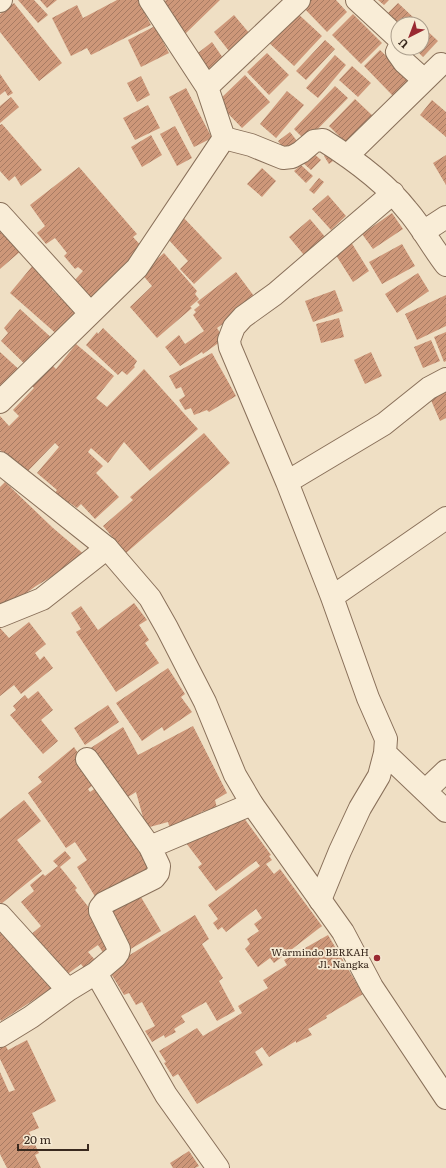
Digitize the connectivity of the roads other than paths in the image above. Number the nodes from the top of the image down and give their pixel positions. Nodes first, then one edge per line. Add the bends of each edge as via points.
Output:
1 (150, 0) edge
2 (299, 0) edge
3 (357, 0) edge
4 (390, 31) edge
5 (399, 56) edge
6 (441, 64) dead end
7 (424, 80) junction
8 (207, 87) junction
9 (224, 138) junction
10 (347, 156) junction
11 (393, 193) junction
12 (0, 214) edge
13 (446, 217) edge
14 (423, 232) junction
15 (446, 265) edge
16 (90, 313) junction
17 (446, 379) edge
18 (0, 402) edge
19 (0, 463) edge
20 (287, 482) junction
21 (446, 518) edge
22 (107, 548) junction
23 (332, 597) junction
24 (0, 616) edge
25 (385, 753) junction
26 (87, 759) dead end
27 (446, 771) edge
28 (425, 791) junction
29 (252, 804) junction
30 (446, 811) edge
31 (150, 847) junction
32 (320, 900) junction
33 (0, 915) edge
34 (96, 973) junction
35 (68, 990) junction
36 (0, 1036) edge
37 (446, 1098) edge
38 (218, 1168) edge

1 - 8 street
2 - 8 street
3 - 4 street
5 - 7 street
6 - 7 street
7 - 10 street
8 - 9 street
9 - 10 street via 284,158 301,152 314,141 323,140
9 - 16 street via 137,268
10 - 11 street
11 - 14 street
11 - 20 street via 234,327 230,347
12 - 16 street
13 - 14 street
14 - 15 street
16 - 18 street
17 - 20 street via 428,388 384,424
19 - 22 street
20 - 23 street
21 - 23 street
22 - 24 street via 42,599
22 - 29 street via 150,598 167,628 205,702 235,775
23 - 25 street via 368,698 386,740
25 - 28 street
25 - 32 street via 379,776 360,808
26 - 31 street
27 - 28 street
28 - 30 street
29 - 31 street
29 - 32 street
31 - 34 street via 159,866 157,875 104,903 100,908 119,951
32 - 37 street via 342,932 372,988
33 - 35 street
34 - 35 street
34 - 38 street via 166,1094
35 - 36 street

